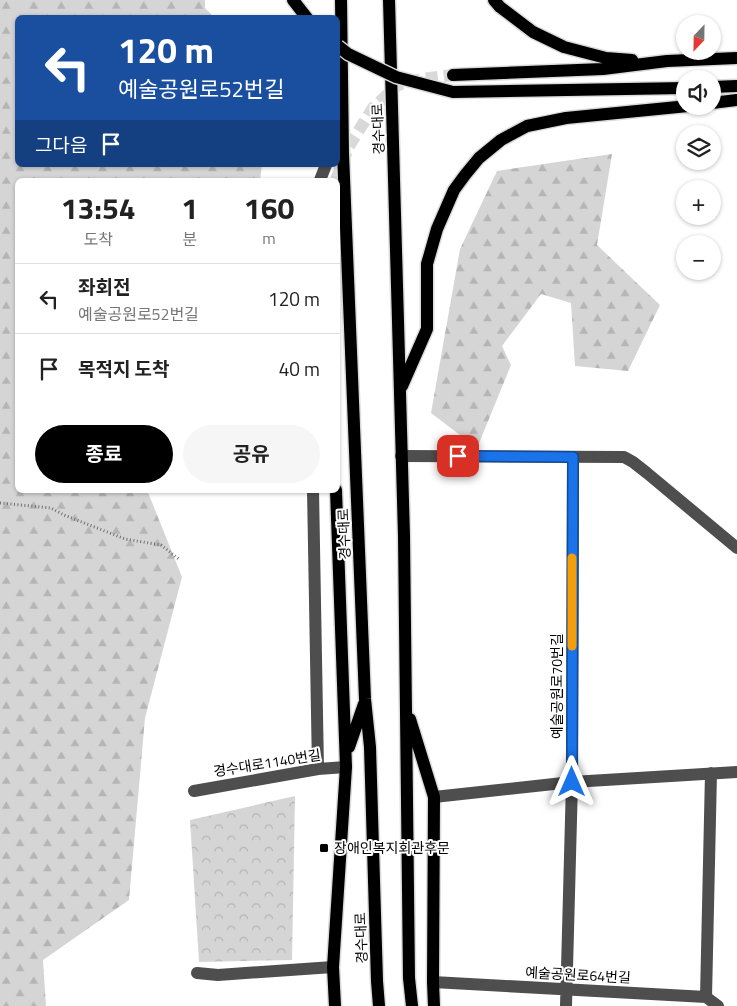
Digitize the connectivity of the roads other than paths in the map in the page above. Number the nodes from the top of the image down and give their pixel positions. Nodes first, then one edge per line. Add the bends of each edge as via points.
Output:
1 (293, 0) edge
2 (341, 0) edge
3 (389, 0) edge
4 (494, 0) edge
5 (305, 15) edge
6 (340, 48) edge
7 (737, 58) edge
8 (667, 61) junction
9 (453, 75) tunnel mouth
10 (737, 86) edge
11 (721, 87) edge
12 (676, 88) edge
13 (737, 100) edge
14 (721, 102) edge
15 (676, 107) edge
16 (343, 124) junction
17 (340, 132) edge
18 (400, 391) junction
19 (401, 456) junction
20 (573, 457) junction
21 (313, 493) edge
22 (336, 493) edge
23 (737, 548) edge
24 (365, 699) junction
25 (406, 705) junction
26 (346, 761) junction
27 (318, 769) junction
28 (737, 772) edge
29 (711, 773) junction
30 (572, 782) junction
31 (194, 791) dead end
32 (434, 797) junction
33 (333, 968) junction
34 (197, 972) dead end
35 (433, 982) junction
36 (566, 990) junction
37 (706, 997) junction
38 (335, 1006) edge
39 (379, 1006) edge
40 (412, 1006) edge
41 (434, 1006) edge
42 (566, 1006) edge
43 (718, 1006) edge

1 - 5 main road
2 - 16 main road, 경수대로
3 - 18 main road, 경수대로
4 - 8 main road via 533,32 564,47 606,58
6 - 12 main road, bridge via 396,78 453,92
7 - 8 main road
8 - 9 main road via 603,69
10 - 11 main road
13 - 14 main road
15 - 18 main road via 566,118 527,126 479,158 454,190 437,229 427,264 427,329
16 - 17 street
16 - 24 main road, 경수대로
18 - 19 main road, 경수대로
19 - 20 street
19 - 25 main road, 경수대로
20 - 23 street via 624,457
20 - 30 street, 예술공원로70번길
21 - 27 street
22 - 26 main road
24 - 26 main road
24 - 39 main road, 경수대로 via 370,747
25 - 32 main road
25 - 40 main road, 경수대로
26 - 27 street, 경수대로1140번길
26 - 33 main road
27 - 31 street, 경수대로1140번길
28 - 29 street
29 - 30 street
29 - 37 street
30 - 32 street
30 - 36 street, 예술공원로70번길
32 - 35 main road
33 - 34 street via 218,975
33 - 38 main road
35 - 36 street, 예술공원로64번길
35 - 41 main road
36 - 37 street, 예술공원로64번길
36 - 42 street, 예술공원로70번길
37 - 43 street

